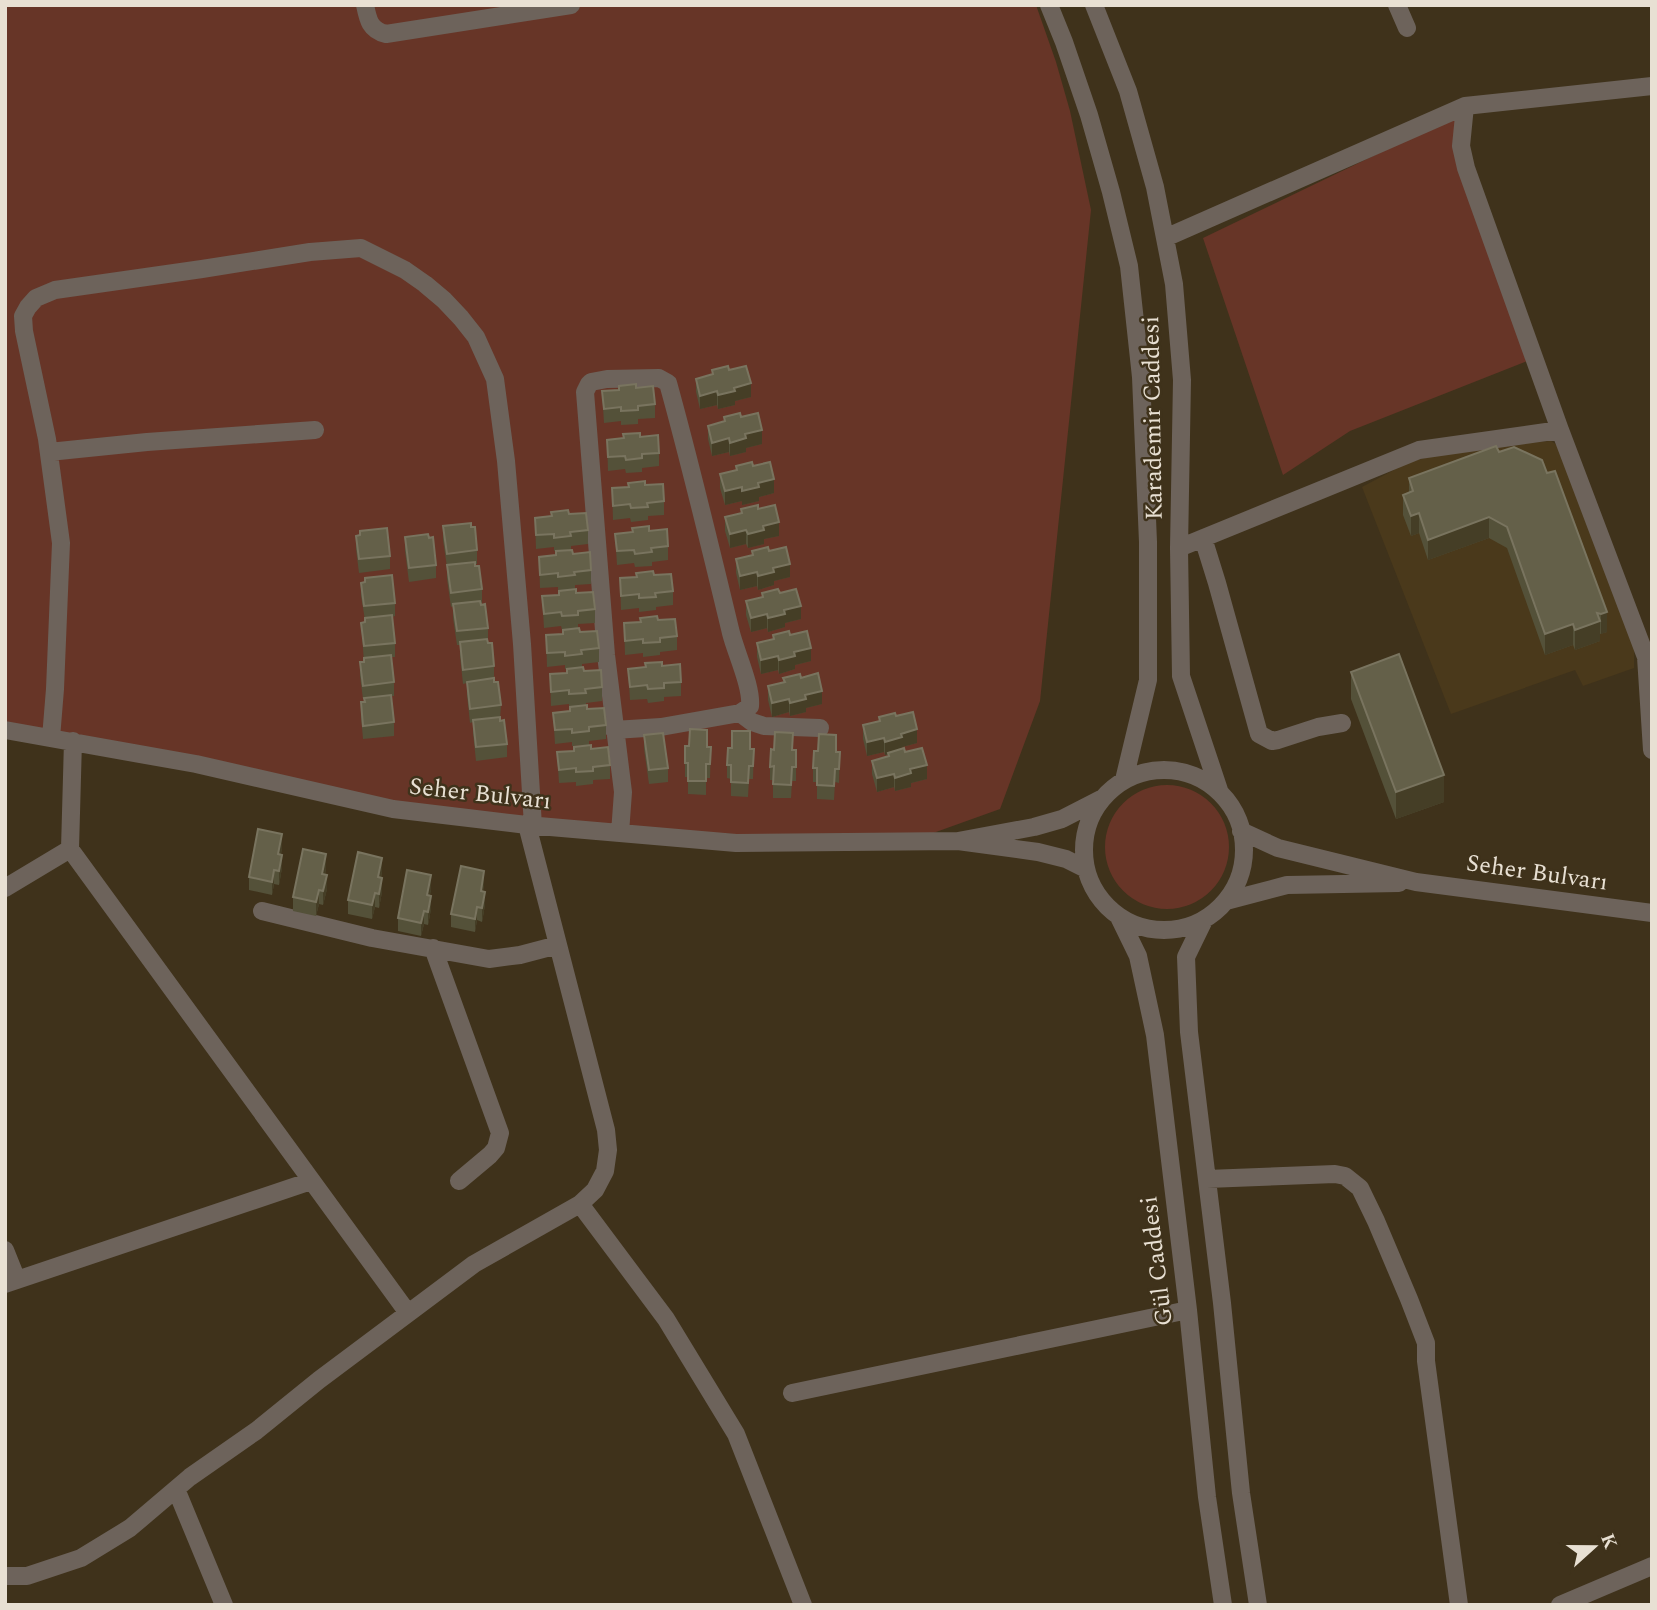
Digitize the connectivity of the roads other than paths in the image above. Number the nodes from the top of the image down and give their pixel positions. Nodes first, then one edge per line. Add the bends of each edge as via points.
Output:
1 (365, 5) edge
2 (571, 5) edge
3 (1049, 5) edge
4 (1094, 5) edge
5 (1397, 5) edge
6 (1406, 27) dead end
7 (1652, 86) edge
8 (1465, 106) junction
9 (1165, 238) junction
10 (315, 430) dead end
11 (1560, 430) junction
12 (49, 452) junction
13 (1203, 538) junction
14 (1179, 548) junction
15 (1649, 657) edge
16 (740, 713) junction
17 (1342, 723) dead end
18 (820, 728) dead end
19 (5, 730) edge
20 (614, 730) junction
21 (51, 738) junction
22 (73, 741) junction
23 (1652, 750) edge
24 (1124, 780) junction
25 (1220, 793) junction
26 (1101, 799) junction
27 (530, 825) junction
28 (1241, 831) junction
29 (620, 833) junction
30 (958, 841) junction
31 (70, 849) junction
32 (1086, 869) junction
33 (1416, 882) junction
34 (5, 888) edge
35 (1226, 901) junction
36 (262, 911) dead end
37 (1652, 913) edge
38 (1119, 917) junction
39 (1204, 920) junction
40 (558, 945) junction
41 (433, 948) junction
42 (1207, 1179) junction
43 (311, 1181) junction
44 (459, 1181) dead end
45 (580, 1204) junction
46 (5, 1250) edge
47 (11, 1282) edge
48 (1188, 1310) junction
49 (408, 1313) junction
50 (792, 1393) dead end
51 (176, 1489) junction
52 (1652, 1566) edge
53 (5, 1576) edge
54 (224, 1605) edge
55 (803, 1605) edge
56 (1223, 1605) edge
57 (1258, 1605) edge
58 (1459, 1605) edge
59 (1560, 1605) edge

1 - 2 street via 369,24 386,34
3 - 24 street, Karademir Caddesi via 1088,115 1129,265 1141,377 1148,680
4 - 9 street, Karademir Caddesi via 1128,90
5 - 6 street
7 - 8 street
8 - 9 street
8 - 11 street via 1461,146 1466,168
9 - 14 street, Karademir Caddesi via 1182,380
10 - 12 street
11 - 13 street via 1419,450
11 - 15 street
12 - 21 street via 61,543
12 - 27 street via 23,316 36,298 48,292 361,248 425,284 476,337 495,379 522,645
13 - 14 street
13 - 17 street via 1259,734 1272,741
14 - 25 street, Karademir Caddesi via 1181,676
15 - 23 street
16 - 18 street via 764,726
16 - 20 street
16 - 20 street via 750,706 748,688 668,383 659,377 607,379 592,382 585,392
19 - 21 street, Seher Bulvarı
20 - 29 street via 623,792
21 - 22 street, Seher Bulvarı
22 - 27 street, Seher Bulvarı via 393,809
22 - 31 street
24 - 25 street via 1152,771 1181,772
24 - 26 street
25 - 28 street
26 - 30 street, Seher Bulvarı via 1062,819
26 - 32 street via 1086,833
27 - 29 street, Seher Bulvarı
27 - 40 street
28 - 33 street, Seher Bulvarı via 1278,848
28 - 35 street via 1241,868
29 - 30 street, Seher Bulvarı via 736,843
30 - 32 street, Seher Bulvarı via 1038,852
31 - 34 street
31 - 43 street
32 - 38 street via 1098,896
33 - 35 street, Seher Bulvarı via 1287,885
33 - 37 street, Seher Bulvarı
35 - 39 street
36 - 41 street
38 - 39 street via 1161,930
38 - 48 street, Gül Caddesi via 1138,956 1155,1035
39 - 42 street via 1186,957 1189,1032
40 - 41 street via 489,959
40 - 45 street via 608,1150 605,1171
41 - 44 street via 500,1133 490,1156
42 - 57 street via 1241,1493
42 - 58 street via 1335,1174 1360,1188 1426,1343
43 - 47 street
43 - 49 street
45 - 49 street via 474,1264
45 - 55 street via 666,1319 736,1434
46 - 47 street
48 - 50 street
48 - 56 street, Gül Caddesi
49 - 51 street
51 - 53 street via 130,1528 81,1558 27,1576
51 - 54 street
52 - 59 street

